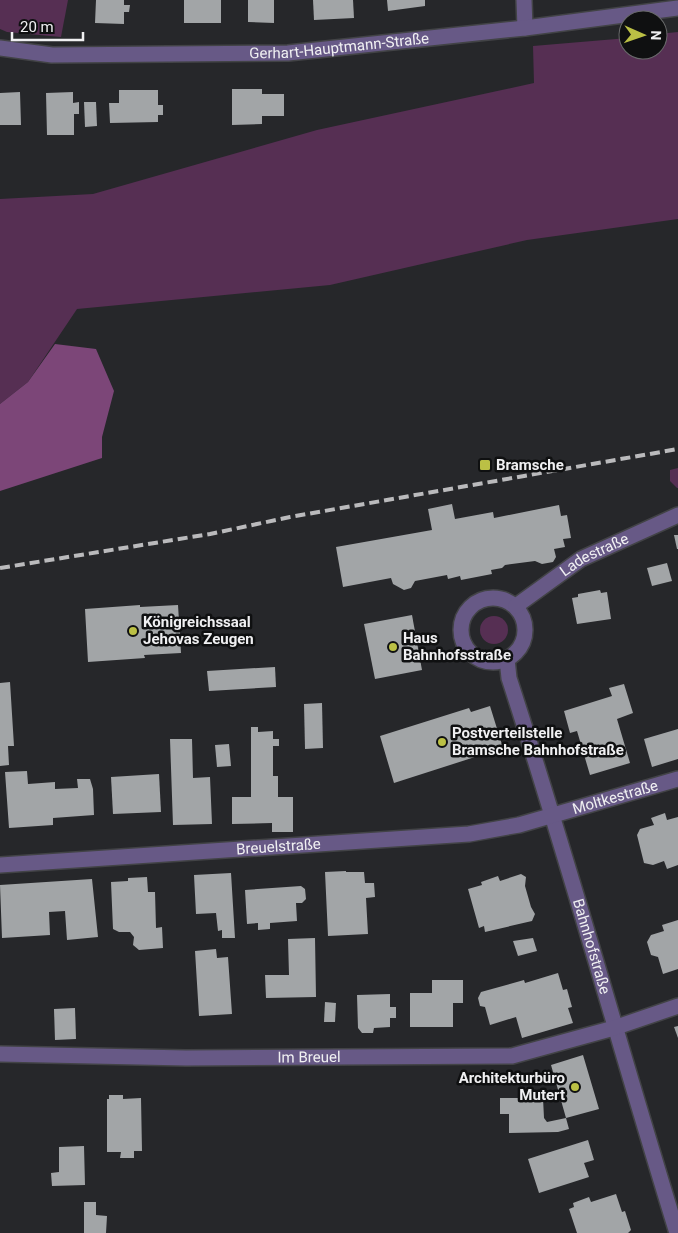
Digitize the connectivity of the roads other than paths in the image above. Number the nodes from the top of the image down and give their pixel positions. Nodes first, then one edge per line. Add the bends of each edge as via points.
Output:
1 (524, 0) edge
2 (678, 8) edge
3 (525, 28) junction
4 (0, 48) edge
5 (678, 515) edge
6 (516, 606) junction
7 (507, 659) junction
8 (678, 779) edge
9 (553, 814) junction
10 (0, 864) edge
11 (678, 1006) edge
12 (614, 1028) junction
13 (0, 1054) edge
14 (677, 1233) edge

1 - 3 street
2 - 3 street, Gerhart-Hauptmann-Straße
3 - 4 street, Gerhart-Hauptmann-Straße via 288,53 52,55
5 - 6 street, Ladestraße via 581,559
6 - 7 street via 524,620 526,635 516,653
6 - 7 street via 498,597 480,600 465,614 461,629 462,638 472,654 489,662
7 - 9 street, Bahnhofstraße via 509,678
8 - 9 street, Moltkestraße
9 - 10 street, Breuelstraße via 469,834
9 - 12 street, Bahnhofstraße
11 - 12 street, Im Breuel
12 - 13 street, Im Breuel via 512,1056 483,1058
12 - 14 street, Bahnhofstraße

